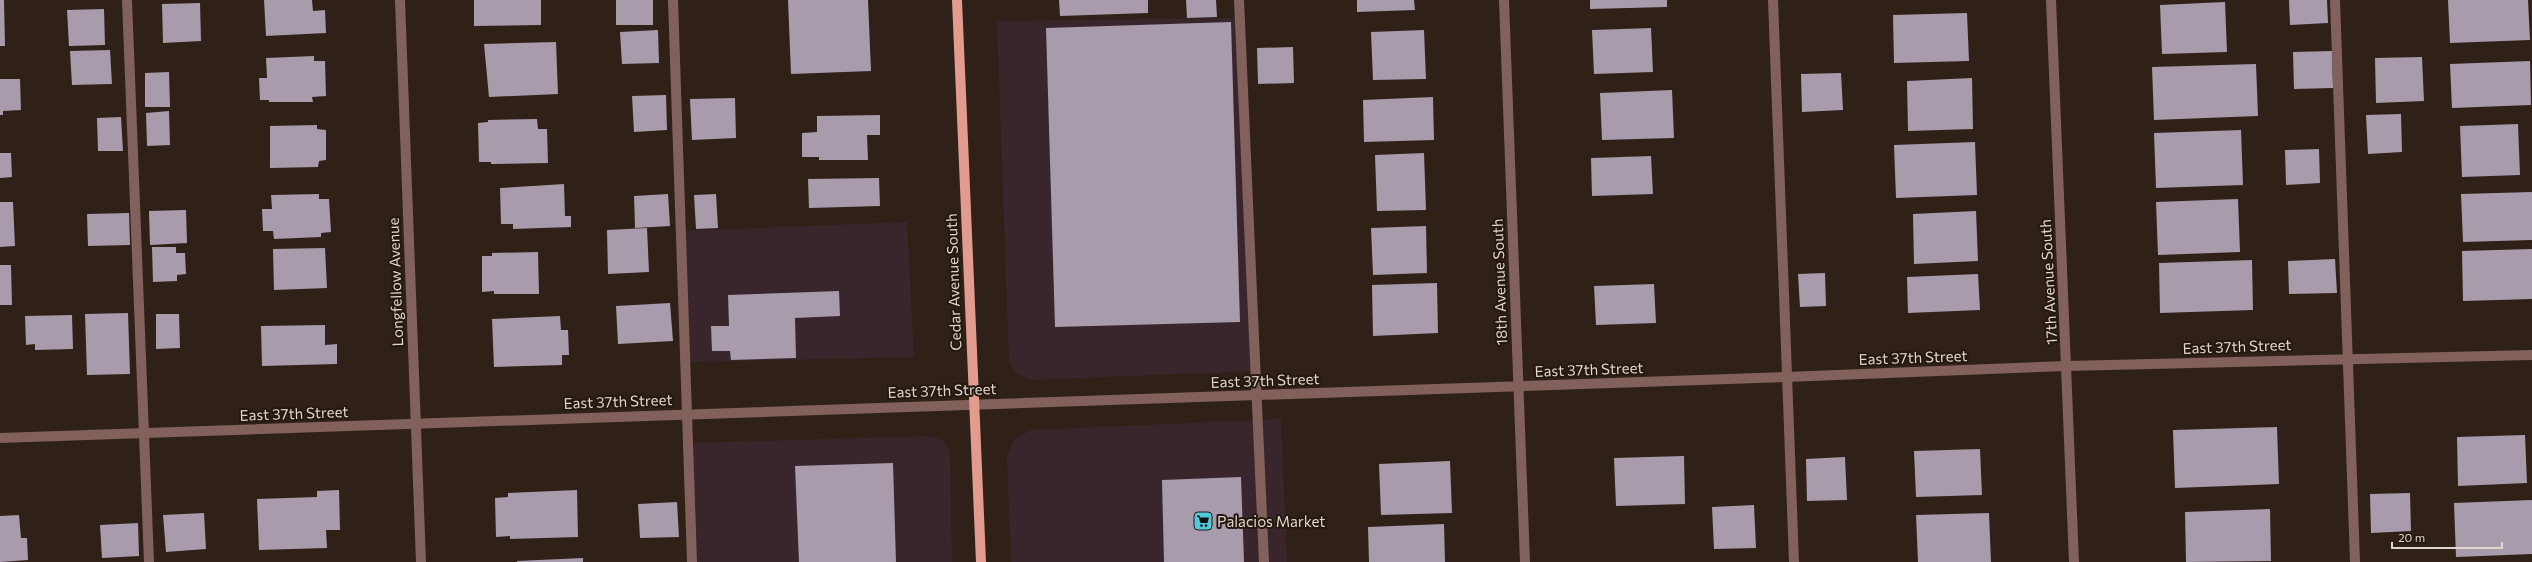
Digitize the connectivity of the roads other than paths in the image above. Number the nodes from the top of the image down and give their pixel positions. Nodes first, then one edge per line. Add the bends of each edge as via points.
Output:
1 (126, 0) edge
2 (400, 0) edge
3 (673, 0) edge
4 (957, 0) edge
5 (1239, 0) edge
6 (1504, 0) edge
7 (1773, 0) edge
8 (2051, 0) edge
9 (2335, 0) edge
10 (2532, 355) edge
11 (2348, 358) junction
12 (2067, 366) junction
13 (1786, 377) junction
14 (1518, 387) junction
15 (1257, 395) junction
16 (973, 403) junction
17 (686, 413) junction
18 (416, 424) junction
19 (144, 432) junction
20 (0, 438) edge
21 (150, 562) edge
22 (421, 562) edge
23 (692, 562) edge
24 (981, 562) edge
25 (1264, 562) edge
26 (1525, 562) edge
27 (1794, 562) edge
28 (2074, 562) edge
29 (2356, 562) edge

1 - 19 street
2 - 18 street, Longfellow Avenue
3 - 17 street
4 - 16 main road, Cedar Avenue South
5 - 15 street
6 - 14 street, 18th Avenue South
7 - 13 street
8 - 12 street, 17th Avenue South
9 - 11 street
10 - 11 street, East 37th Street
11 - 12 street, East 37th Street
11 - 29 street
12 - 13 street, East 37th Street
12 - 28 street, 17th Avenue South
13 - 14 street, East 37th Street
13 - 27 street
14 - 15 street, East 37th Street
14 - 26 street, 18th Avenue South
15 - 16 street, East 37th Street
15 - 25 street
16 - 17 street, East 37th Street
16 - 24 main road, Cedar Avenue South
17 - 18 street, East 37th Street
17 - 23 street
18 - 19 street, East 37th Street
18 - 22 street, Longfellow Avenue
19 - 20 street, East 37th Street
19 - 21 street

